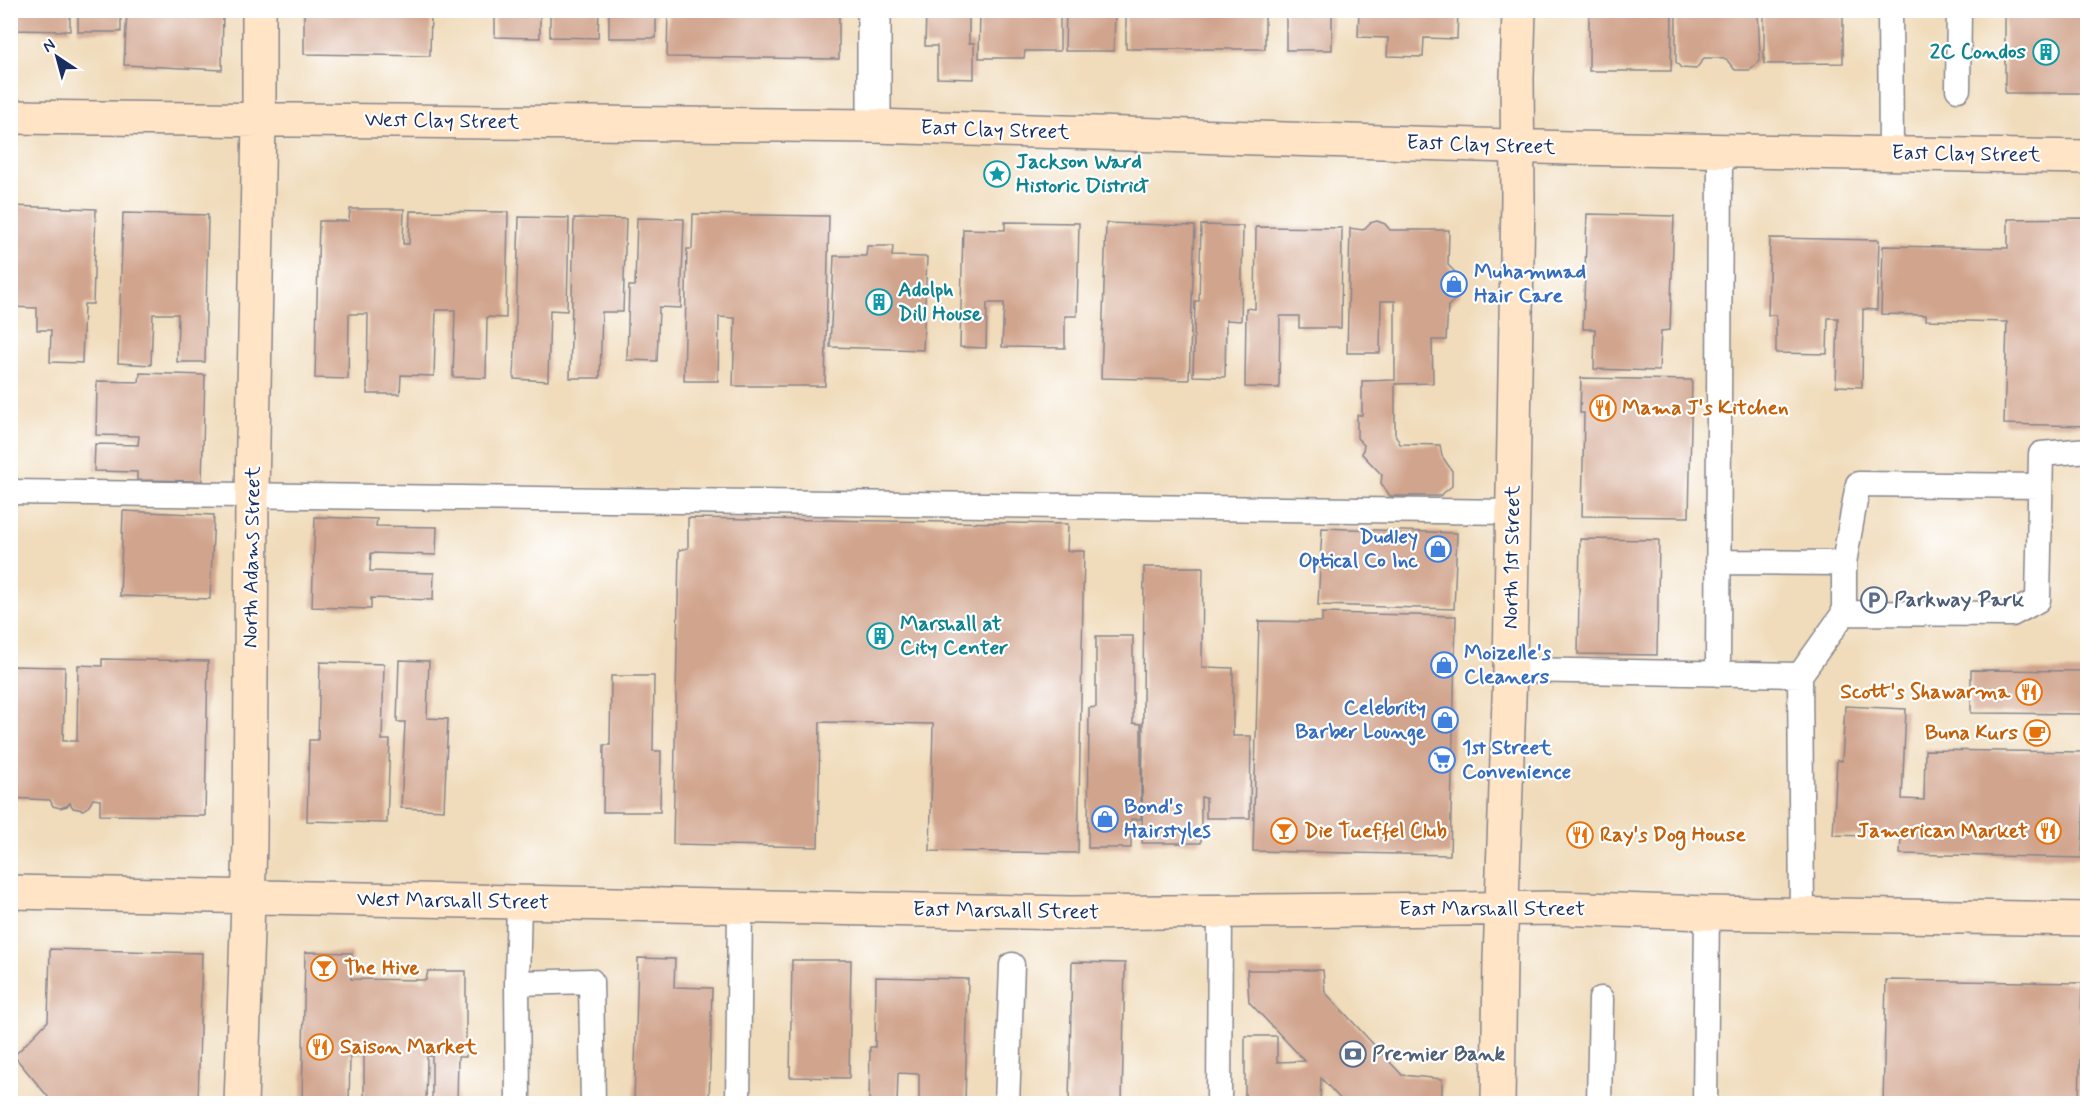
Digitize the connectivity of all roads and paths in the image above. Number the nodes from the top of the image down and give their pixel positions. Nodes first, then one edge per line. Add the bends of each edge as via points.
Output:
1 (259, 10) edge
2 (874, 10) edge
3 (1519, 10) edge
4 (1890, 10) edge
5 (1959, 10) edge
6 (1958, 89) dead end
7 (10, 117) edge
8 (259, 120) junction
9 (874, 126) junction
10 (1518, 146) junction
11 (1720, 150) junction
12 (1891, 153) junction
13 (2088, 157) edge
14 (2088, 450) edge
15 (2040, 486) junction
16 (10, 492) edge
17 (252, 495) junction
18 (1512, 512) junction
19 (1718, 562) junction
20 (1844, 563) junction
21 (1844, 613) junction
22 (1510, 670) junction
23 (1718, 674) junction
24 (1800, 675) junction
25 (10, 892) edge
26 (249, 897) junction
27 (519, 903) junction
28 (740, 907) junction
29 (1502, 908) junction
30 (896, 910) joint
31 (1220, 911) junction
32 (1707, 913) junction
33 (1803, 915) junction
34 (2088, 919) edge
35 (1012, 965) dead end
36 (517, 983) junction
37 (1601, 999) dead end
38 (241, 1104) edge
39 (518, 1104) edge
40 (593, 1104) edge
41 (738, 1104) edge
42 (1007, 1104) edge
43 (1219, 1104) edge
44 (1498, 1104) edge
45 (1599, 1104) edge
46 (1705, 1104) edge

1 - 8 street, North Adams Street
2 - 9 street
3 - 10 street, North 1st Street
4 - 12 lane
5 - 6 lane
7 - 8 street, West Clay Street
8 - 9 street, West Clay Street
8 - 17 street, North Adams Street
9 - 10 street, East Clay Street
10 - 11 street, East Clay Street
10 - 18 street, North 1st Street
11 - 12 street, East Clay Street
11 - 19 lane
12 - 13 street, East Clay Street
14 - 15 lane via 2041,454
15 - 20 lane via 1858,484
15 - 21 lane via 2038,600 2012,614
16 - 17 lane
17 - 18 lane
17 - 26 street, North Adams Street
18 - 22 street, North 1st Street
19 - 20 lane
19 - 23 lane
20 - 21 lane
21 - 24 lane
22 - 23 lane
22 - 29 street, North 1st Street
23 - 24 lane
24 - 33 lane
25 - 26 street, West Marshall Street
26 - 27 street, West Marshall Street
26 - 38 street, North Adams Street
27 - 28 street, West Marshall Street
27 - 36 lane
28 - 30 street, West Marshall Street
28 - 41 lane
29 - 31 street, East Marshall Street
29 - 32 street, East Marshall Street
29 - 44 street, North 1st Street
30 - 31 street, East Marshall Street
31 - 43 lane
32 - 33 street, East Marshall Street
32 - 46 lane
33 - 34 street, East Marshall Street
35 - 42 lane
36 - 39 lane
36 - 40 lane via 591,981
37 - 45 lane

